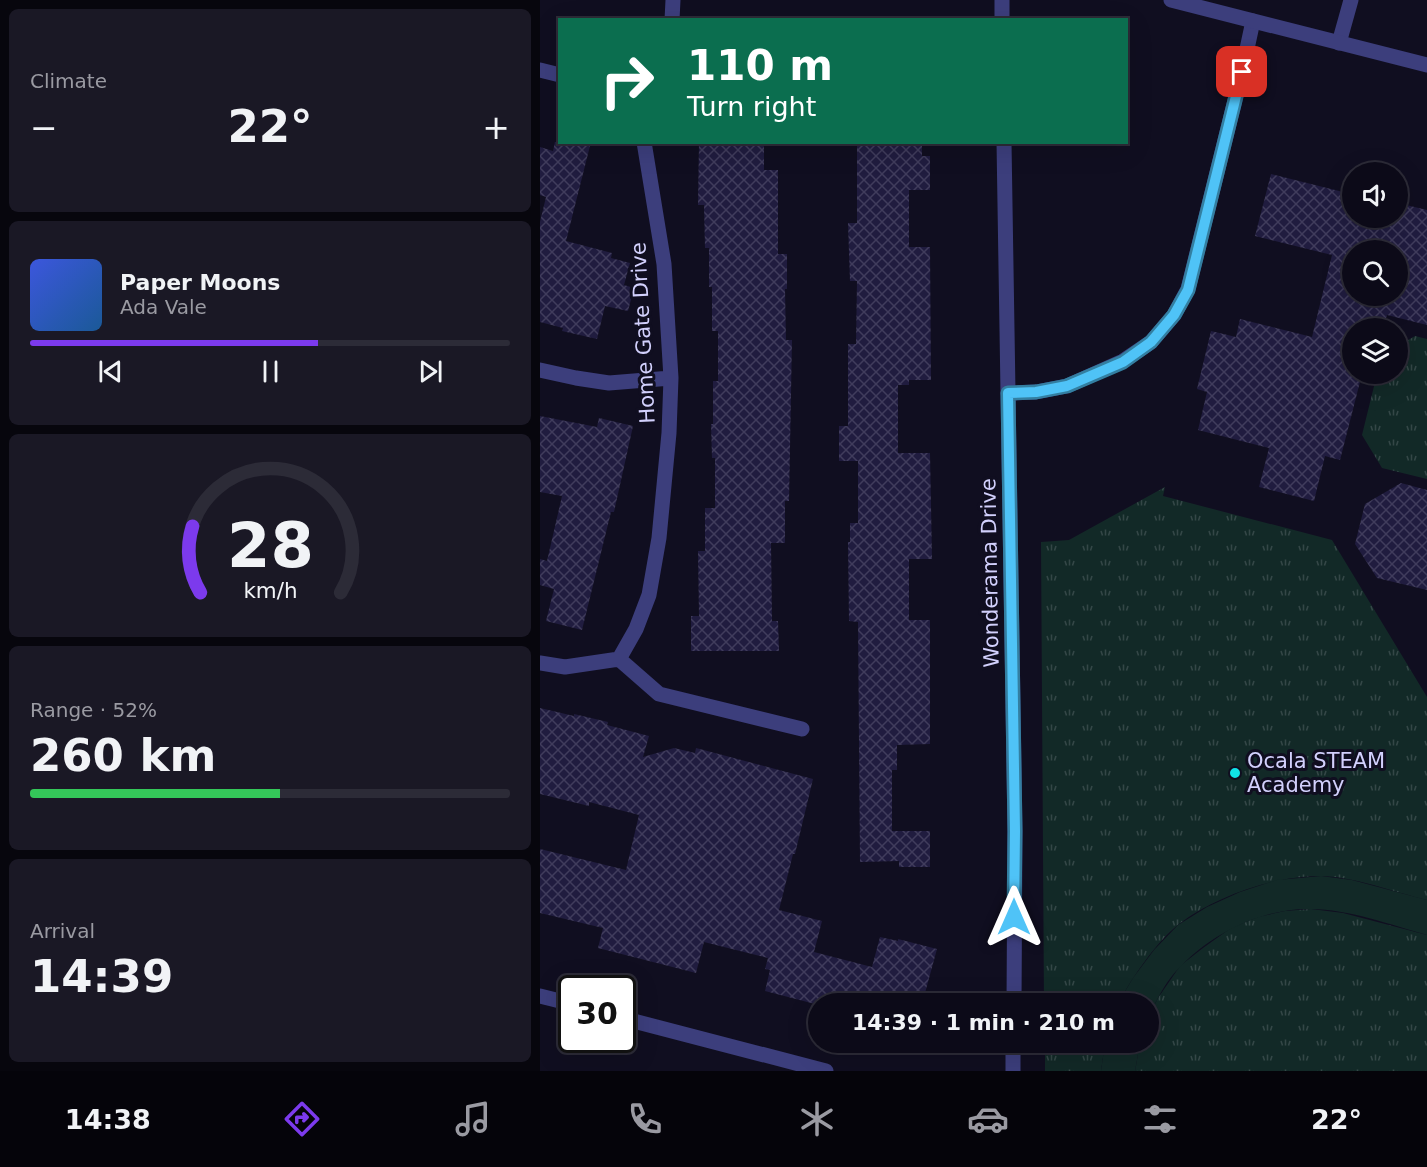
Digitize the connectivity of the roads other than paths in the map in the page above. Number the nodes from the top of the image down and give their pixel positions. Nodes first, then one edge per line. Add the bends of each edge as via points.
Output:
1 (673, 0) edge
2 (1002, 0) edge
3 (1171, 0) edge
4 (1351, 0) edge
5 (672, 18) edge
6 (1002, 18) edge
7 (1253, 21) junction
8 (1339, 43) junction
9 (1427, 65) edge
10 (540, 70) edge
11 (558, 74) edge
12 (644, 144) edge
13 (1004, 144) edge
14 (540, 369) edge
15 (671, 378) junction
16 (1008, 393) junction
17 (620, 658) junction
18 (540, 663) edge
19 (802, 729) dead end
20 (1014, 993) edge
21 (540, 996) edge
22 (558, 1000) edge
23 (636, 1022) edge
24 (1013, 1053) edge
25 (826, 1071) edge
26 (1013, 1071) edge

1 - 5 street
2 - 6 street
3 - 7 street
4 - 8 street
7 - 8 street
7 - 16 street via 1188,290 1174,315 1151,342 1123,362 1067,386
8 - 9 street
10 - 11 street
12 - 15 street, Home Gate Drive via 664,264
13 - 16 street, Wonderama Drive
14 - 15 street via 609,383
15 - 17 street, Home Gate Drive via 659,538 649,595
16 - 20 street, Wonderama Drive
17 - 18 street via 565,667
17 - 19 street via 659,694
21 - 22 street
23 - 25 street
24 - 26 street

